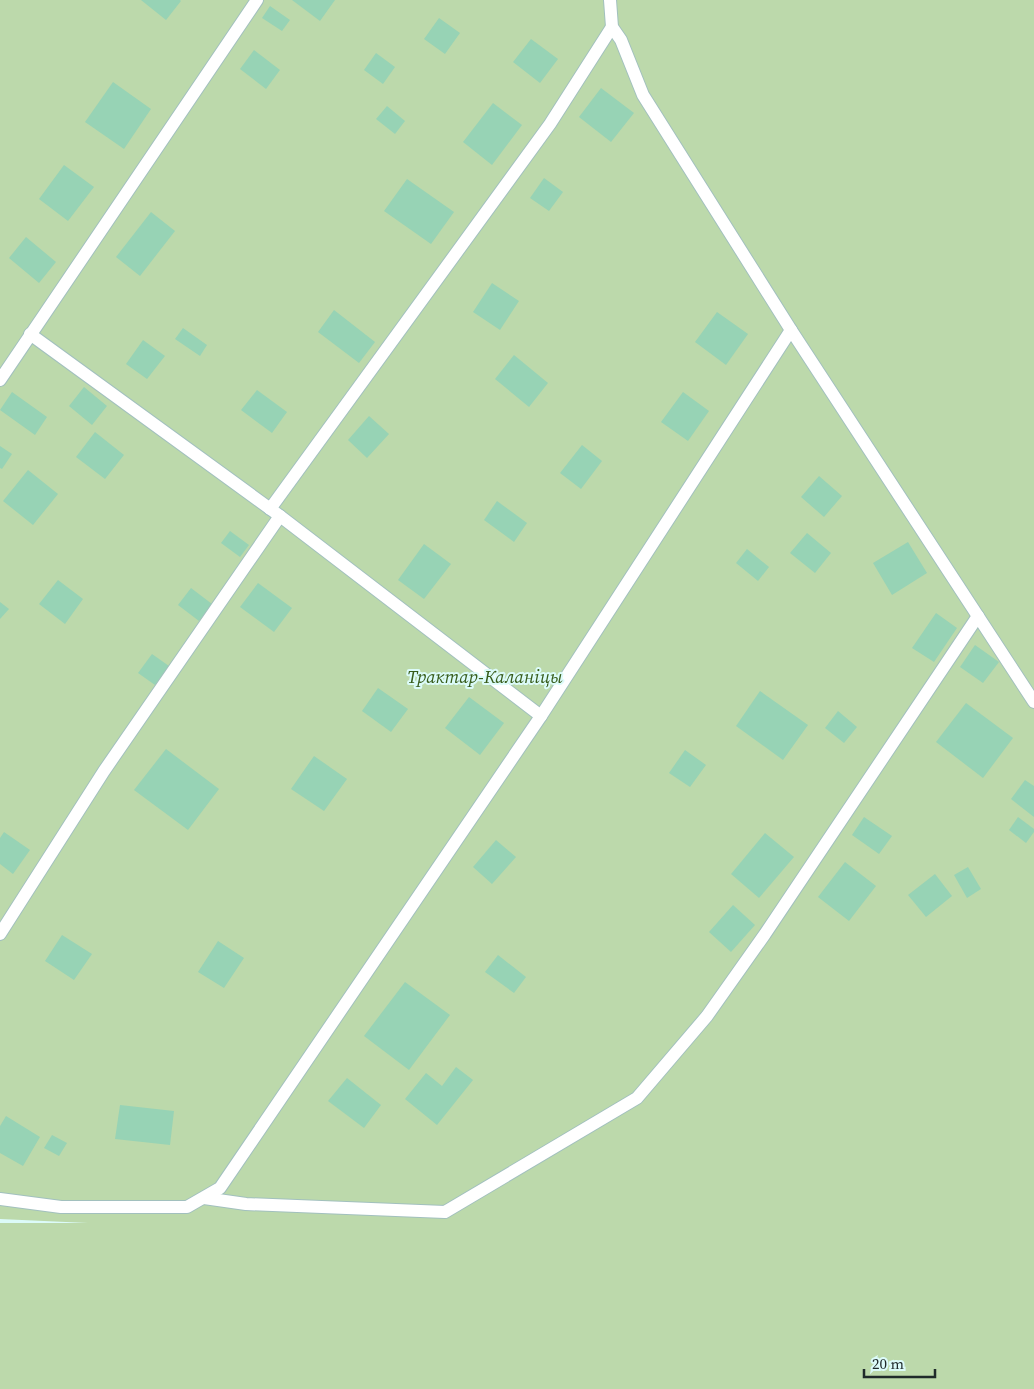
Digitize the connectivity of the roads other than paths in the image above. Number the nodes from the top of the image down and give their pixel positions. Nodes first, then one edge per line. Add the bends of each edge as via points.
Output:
1 (257, 0) edge
2 (610, 0) edge
3 (612, 27) junction
4 (791, 330) junction
5 (30, 334) junction
6 (0, 380) edge
7 (275, 512) junction
8 (978, 616) junction
9 (1034, 702) edge
10 (541, 716) junction
11 (0, 934) edge
12 (204, 1198) junction
13 (0, 1199) edge

1 - 5 lane
2 - 3 lane
3 - 4 lane via 621,40 643,95
3 - 7 lane via 550,124
4 - 8 lane
4 - 10 lane
5 - 6 lane
5 - 7 lane
7 - 10 lane
7 - 11 lane
8 - 9 lane
8 - 12 lane via 707,1016 637,1098 445,1212 246,1204
10 - 12 lane via 244,1155 220,1188
12 - 13 lane via 187,1208 61,1207

